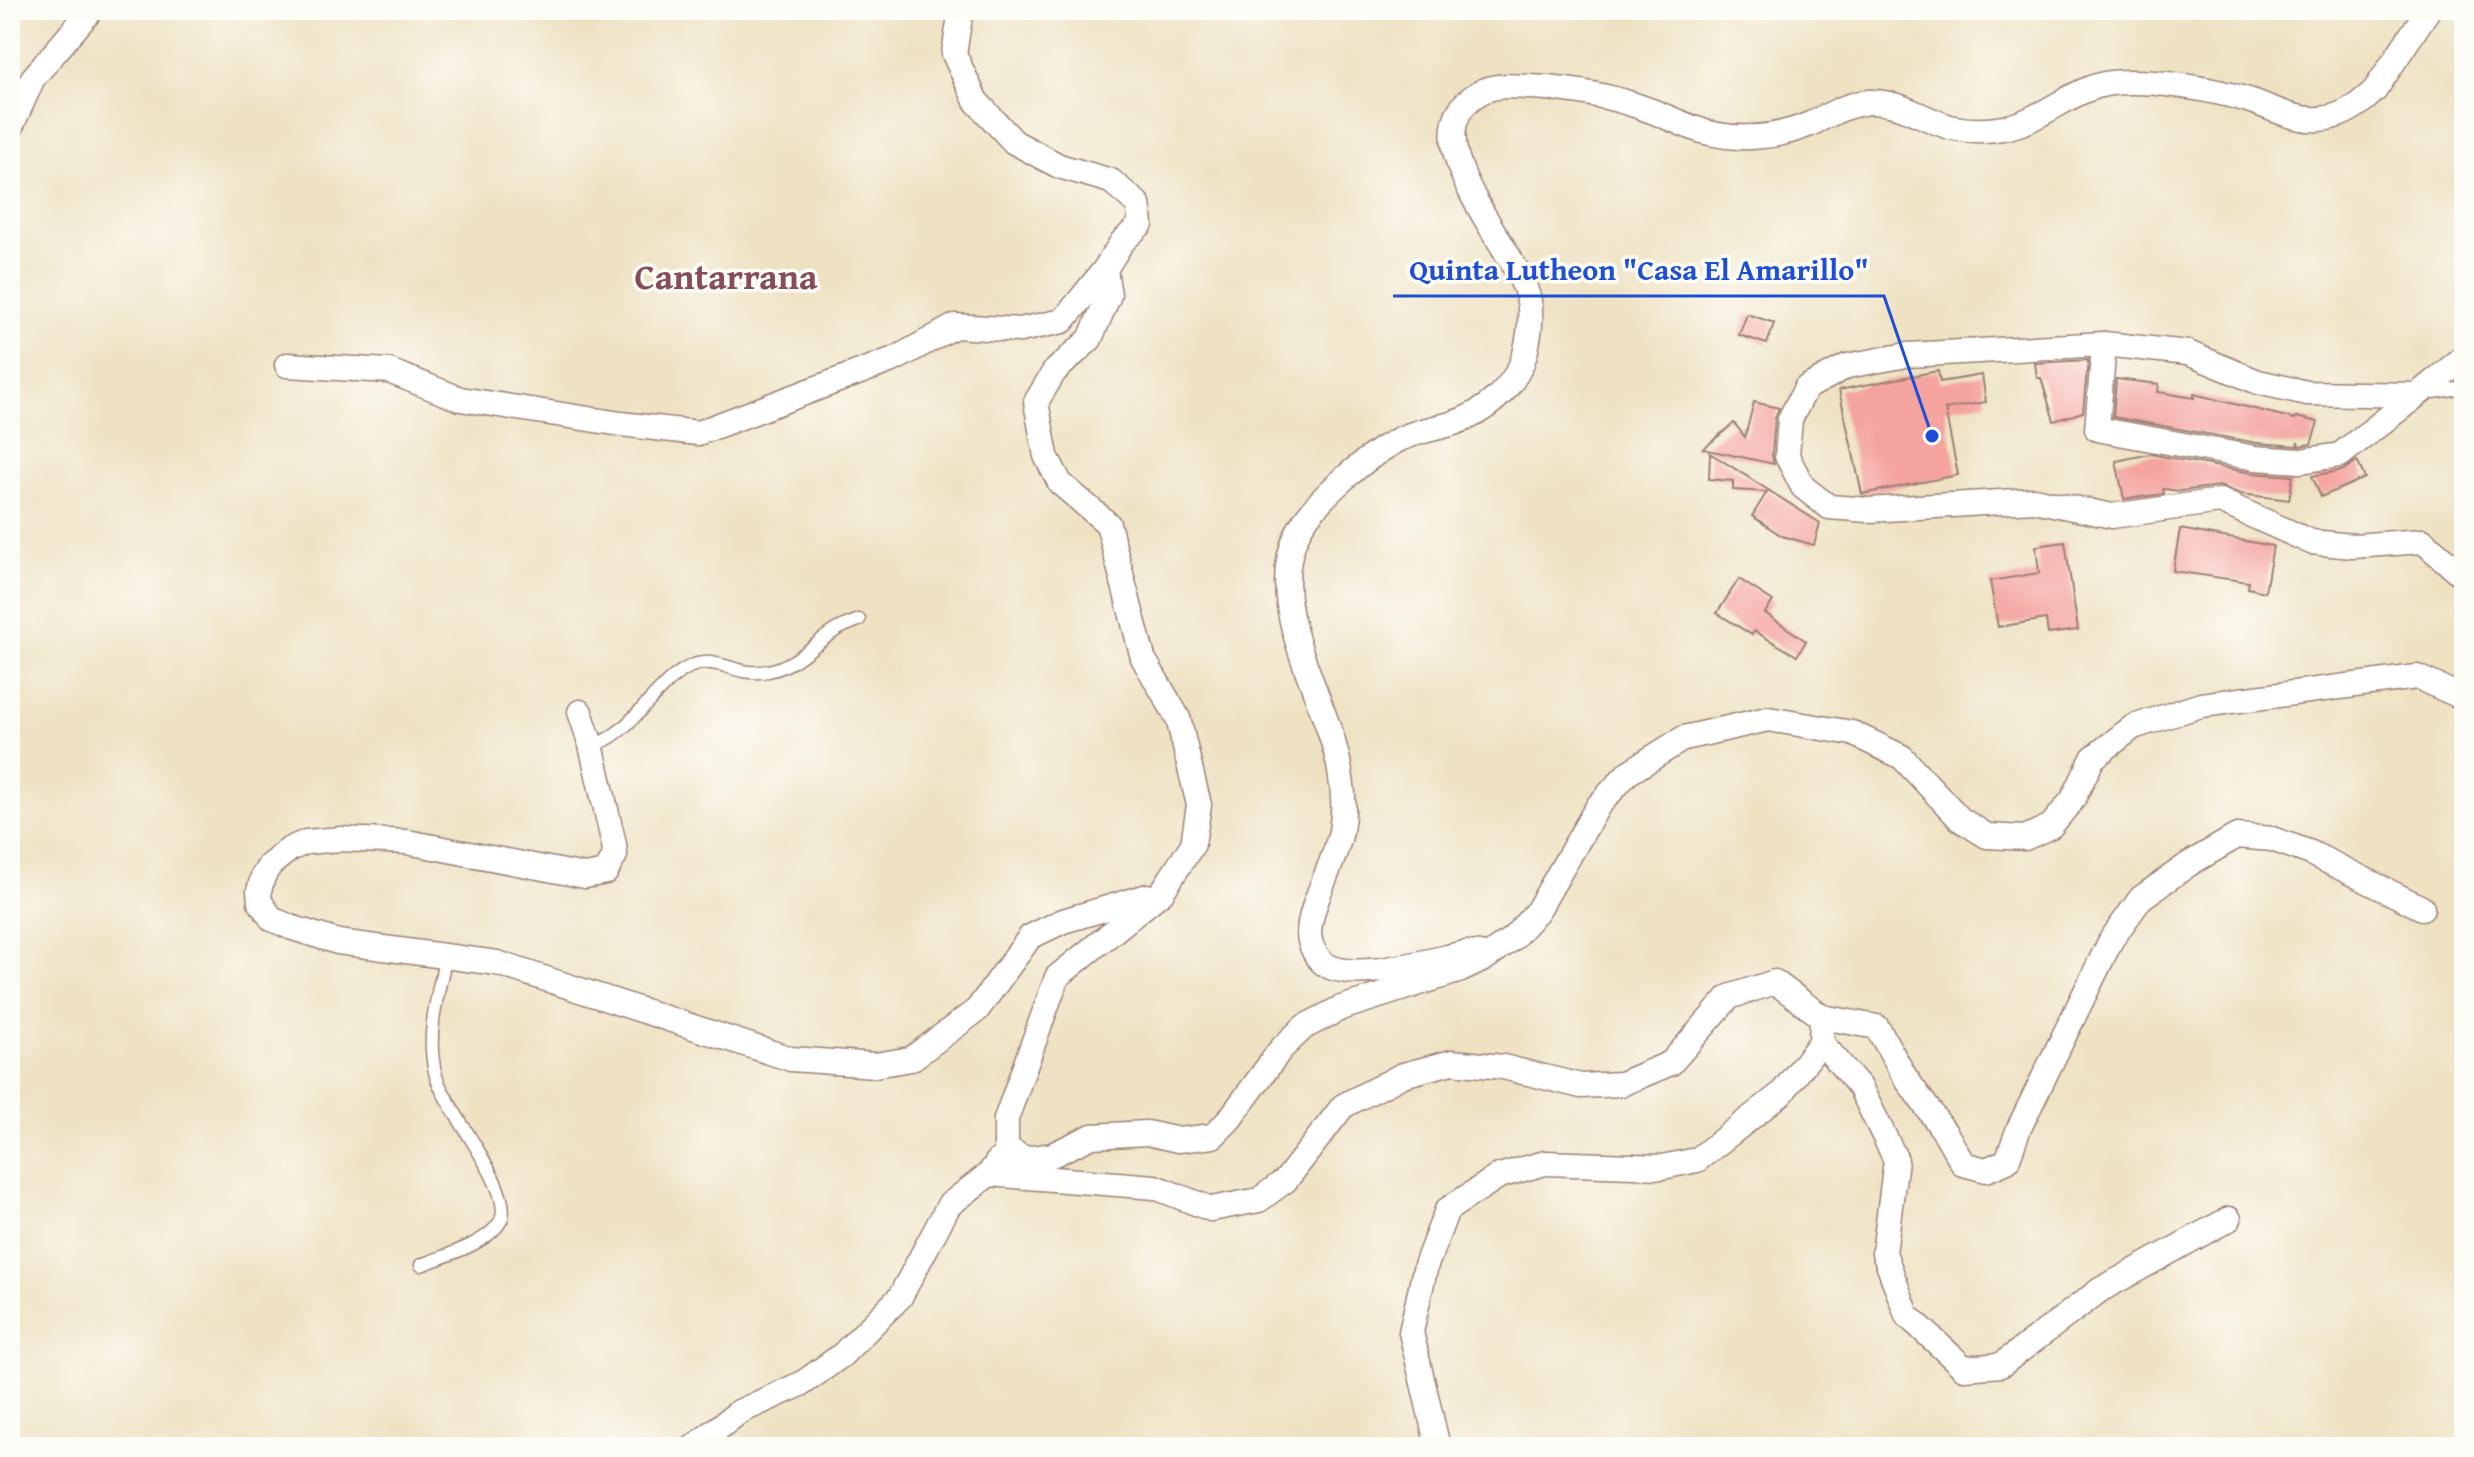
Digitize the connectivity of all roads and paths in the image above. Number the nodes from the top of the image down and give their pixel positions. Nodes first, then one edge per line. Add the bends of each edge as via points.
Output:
1 (91, 10) edge
2 (961, 10) edge
3 (2428, 10) edge
4 (10, 129) edge
5 (1105, 269) junction
6 (2104, 344) junction
7 (2464, 357) edge
8 (287, 365) dead end
9 (2464, 387) edge
10 (2417, 395) junction
11 (2464, 577) edge
12 (859, 620) dead end
13 (2464, 698) edge
14 (580, 712) dead end
15 (591, 745) junction
16 (1162, 892) junction
17 (2422, 908) dead end
18 (446, 955) junction
19 (1484, 959) junction
20 (1822, 1017) junction
21 (1821, 1042) junction
22 (1006, 1148) junction
23 (989, 1174) junction
24 (2229, 1219) dead end
25 (421, 1265) dead end
26 (694, 1447) edge
27 (1438, 1447) edge

1 - 4 street via 33,78
2 - 5 street via 954,54 976,101 1014,142 1059,166 1111,181 1138,204 1141,224
3 - 19 street via 2375,90 2347,111 2315,120 2183,86 2111,83 2085,90 2042,116 1985,130 1950,127 1907,107 1883,103 1854,104 1794,130 1743,137 1707,132 1599,95 1541,87 1502,85 1480,92 1464,105 1455,124 1458,165 1529,300 1524,358 1511,383 1489,405 1454,423 1395,441 1315,506 1298,533 1289,562 1289,588 1295,632 1331,730 1342,781 1342,829 1309,933 1316,956 1326,966 1350,972 1466,953 1477,952
5 - 8 street via 1063,321 1020,330 955,326 897,358 698,433 460,399 389,371
5 - 16 street via 1109,295 1090,339 1054,372 1036,402 1046,456 1060,483 1108,524 1143,658 1178,718 1199,805 1193,844
6 - 10 street via 2188,353 2258,382 2307,393
6 - 10 street via 2097,429 2181,447 2300,461 2340,455
6 - 11 street via 1907,355 1847,366 1806,388 1790,419 1787,456 1803,487 1829,507 1869,510 2034,500 2112,516 2220,501 2311,542 2353,546 2423,541
7 - 10 street
9 - 10 lane
12 - 15 lane via 770,671 741,671 715,662 690,666 614,735
13 - 19 street via 2417,677 2201,705 2147,722 2093,758 2073,799 2051,826 2025,838 1987,836 1960,819 1902,757 1852,733 1768,719 1684,738 1628,773 1598,806 1538,910
14 - 15 street
15 - 18 street via 615,855 610,868 598,876 407,842 341,839 290,849 263,876 260,902 272,919 290,927 338,942
16 - 18 street via 1063,921 1030,937 977,1010 911,1059 875,1065 791,1059 497,963
16 - 22 street via 1057,977 1006,1119
17 - 20 street via 2272,839 2237,836 2189,864 2141,898 2111,940 2007,1161 1986,1170 1963,1164 1877,1027
18 - 25 lane via 432,1026 436,1077 504,1205 500,1224 491,1232
19 - 22 street via 1341,1008 1304,1027 1213,1136 1092,1136 1052,1155 1025,1159
20 - 21 street
20 - 23 street via 1775,982 1729,997 1671,1063 1621,1084 1581,1086 1503,1067 1452,1062 1403,1075 1343,1106 1286,1180 1259,1200 1211,1209 1155,1187
21 - 24 street via 1860,1087 1896,1160 1884,1253 1907,1315 1964,1368 2001,1365 2100,1290
21 - 27 street via 1782,1093 1697,1160 1662,1167 1545,1163 1499,1176 1447,1210 1426,1265 1411,1332
22 - 23 street
23 - 26 street via 949,1205 900,1297 842,1355 803,1383 739,1412

